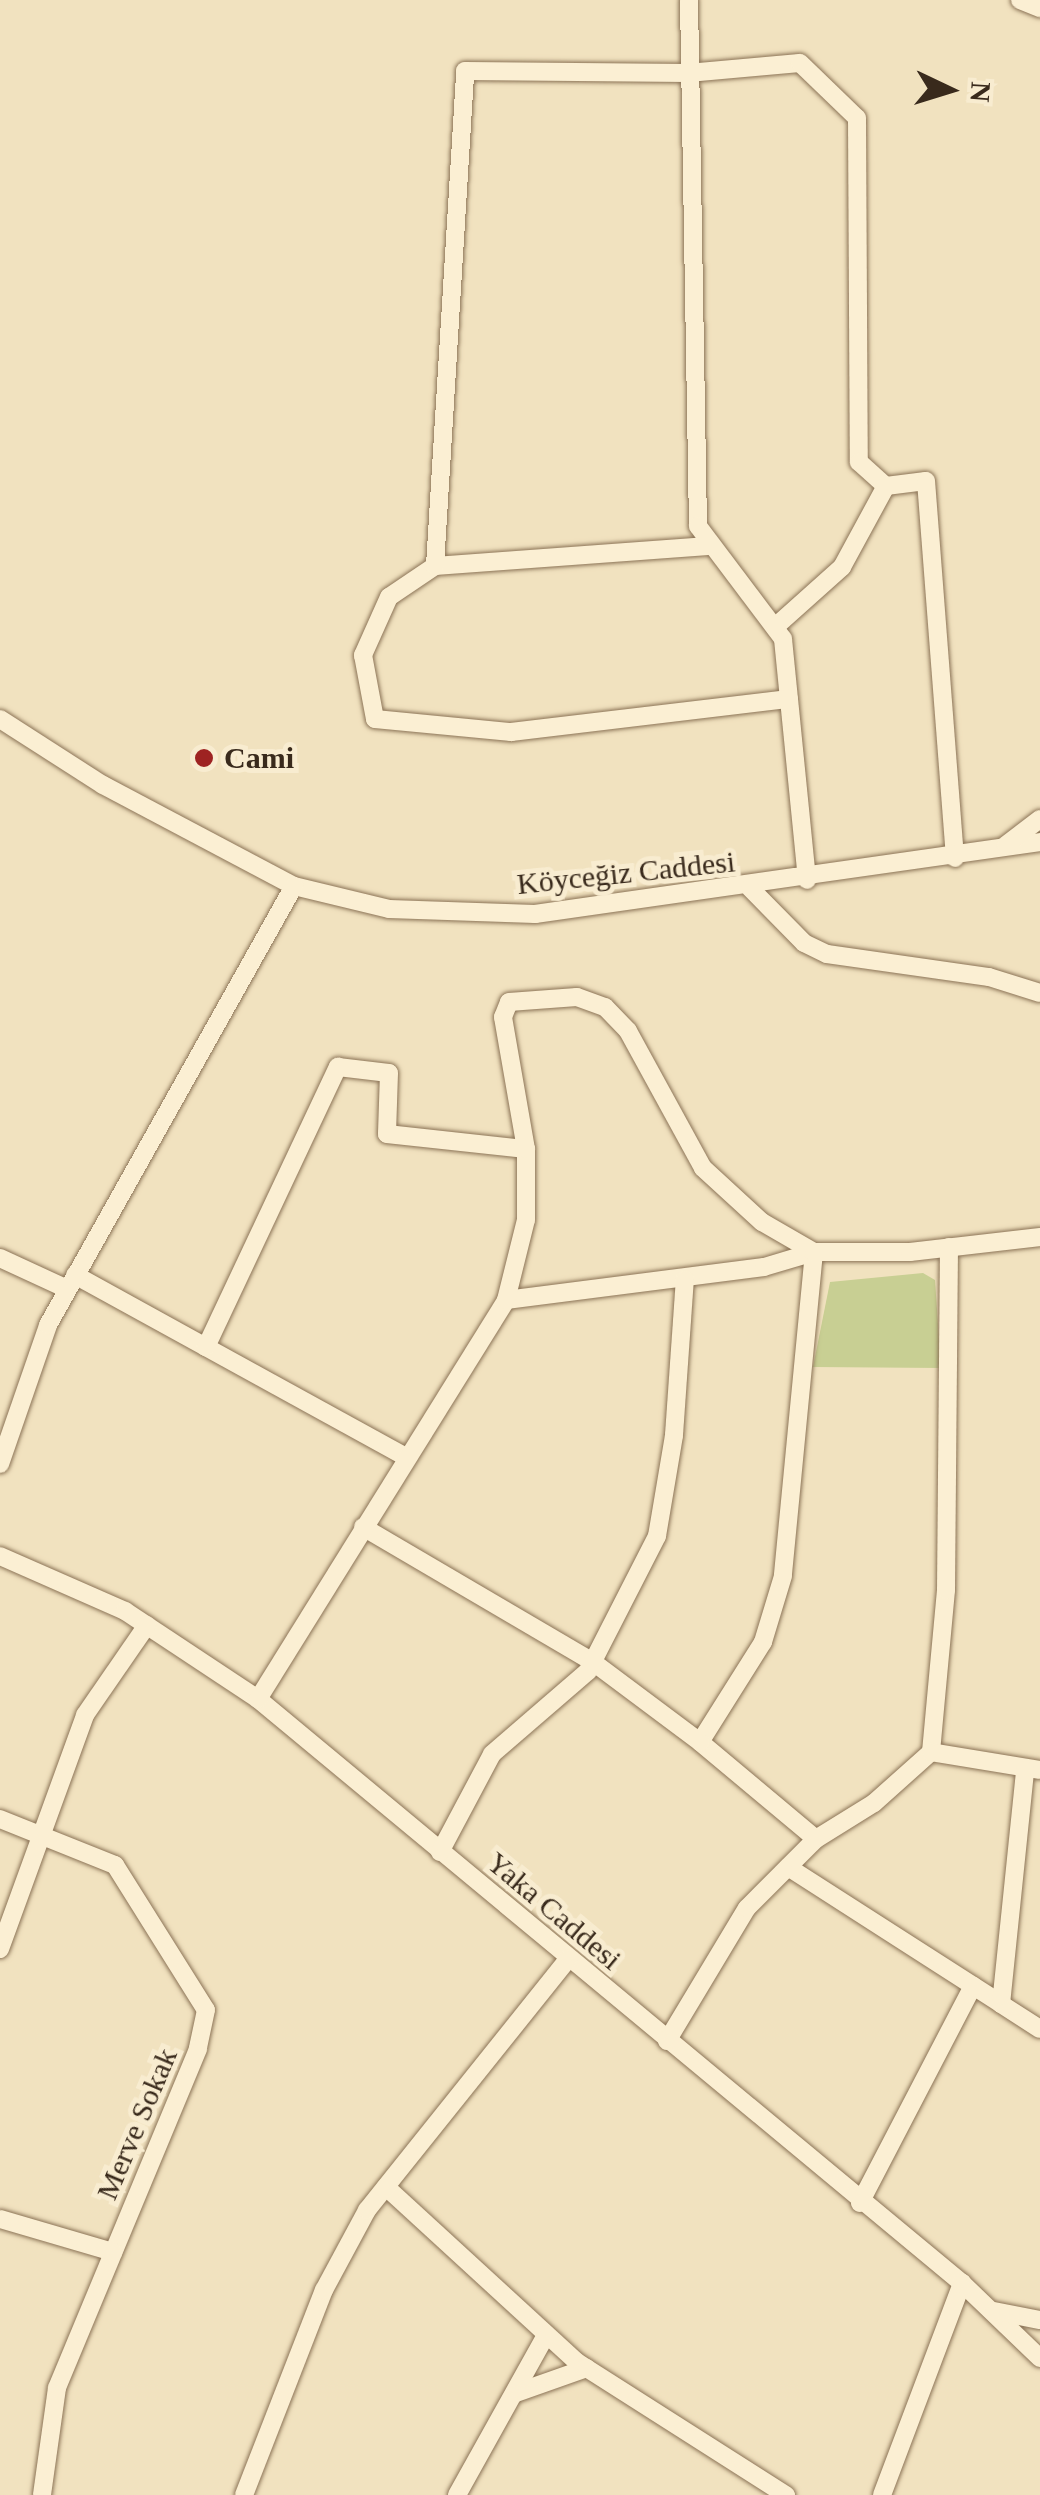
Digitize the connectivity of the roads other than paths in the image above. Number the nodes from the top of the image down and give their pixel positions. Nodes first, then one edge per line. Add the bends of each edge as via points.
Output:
1 (689, 0) edge
2 (1020, 0) edge
3 (1040, 8) edge
4 (688, 73) junction
5 (886, 486) junction
6 (708, 546) junction
7 (435, 566) junction
8 (775, 627) junction
9 (789, 698) junction
10 (0, 719) edge
11 (1040, 819) edge
12 (1040, 842) edge
13 (1001, 848) junction
14 (954, 858) junction
15 (808, 880) junction
16 (294, 886) junction
17 (750, 888) junction
18 (1040, 994) edge
19 (526, 1149) junction
20 (1040, 1236) edge
21 (949, 1248) junction
22 (814, 1252) junction
23 (0, 1258) edge
24 (685, 1279) junction
25 (71, 1282) junction
26 (506, 1300) junction
27 (206, 1348) junction
28 (406, 1457) junction
29 (0, 1464) edge
30 (363, 1526) junction
31 (0, 1556) edge
32 (147, 1625) junction
33 (592, 1662) junction
34 (258, 1700) junction
35 (700, 1742) junction
36 (931, 1752) junction
37 (1032, 1770) edge
38 (0, 1819) edge
39 (43, 1832) junction
40 (816, 1839) junction
41 (440, 1852) junction
42 (788, 1867) junction
43 (0, 1949) edge
44 (568, 1958) junction
45 (972, 1986) junction
46 (1000, 2004) junction
47 (1040, 2028) edge
48 (666, 2041) junction
49 (386, 2187) junction
50 (860, 2202) junction
51 (0, 2218) edge
52 (113, 2252) junction
53 (962, 2283) junction
54 (984, 2307) junction
55 (1040, 2320) edge
56 (546, 2335) junction
57 (1040, 2358) edge
58 (586, 2368) junction
59 (516, 2393) junction
60 (42, 2495) edge
61 (244, 2495) edge
62 (457, 2495) edge
63 (786, 2495) edge
64 (882, 2495) edge

1 - 4 street
2 - 3 street
4 - 5 street via 800,63 856,118 859,462
4 - 6 street via 694,435 698,526
4 - 7 street via 466,71
5 - 8 street via 842,568
5 - 14 street via 926,480
6 - 7 street
6 - 8 street
7 - 9 street via 389,598 363,654 375,719 511,732
8 - 9 street via 783,639
9 - 15 street
10 - 16 street, Köyceğiz Caddesi via 103,786
11 - 13 street, Köyceğiz Caddesi
12 - 13 street, Köyceğiz Caddesi
13 - 14 street, Köyceğiz Caddesi
14 - 15 street, Köyceğiz Caddesi
15 - 17 street, Köyceğiz Caddesi
16 - 17 street, Köyceğiz Caddesi via 390,909 535,914
16 - 25 street
17 - 18 street via 804,943 827,954 990,977
19 - 22 street via 503,1016 509,1002 576,997 605,1007 628,1031 703,1168 762,1222
19 - 26 street via 526,1220
19 - 27 street via 388,1134 390,1073 338,1067
20 - 21 street
21 - 22 street
21 - 36 street via 946,1590
22 - 24 street
22 - 35 street via 783,1576 762,1642
23 - 25 street
24 - 26 street
24 - 33 street via 674,1435 657,1536
25 - 27 street
25 - 29 street via 48,1325
26 - 28 street
27 - 28 street
28 - 30 street
30 - 33 street
30 - 34 street
31 - 32 street, Yaka Caddesi
32 - 34 street, Yaka Caddesi
32 - 39 street via 93,1699
33 - 35 street
33 - 41 street via 492,1754
34 - 41 street, Yaka Caddesi
35 - 40 street
36 - 37 street
36 - 40 street via 874,1803
37 - 46 street
38 - 39 street
39 - 43 street
39 - 52 street, Merve Sokak via 115,1865 206,2010 198,2050
40 - 42 street
41 - 44 street, Yaka Caddesi
42 - 45 street
42 - 48 street via 746,1908
44 - 48 street, Yaka Caddesi
44 - 49 street
45 - 46 street
45 - 50 street
46 - 47 street
48 - 50 street, Yaka Caddesi
49 - 56 street
49 - 61 street via 324,2290
50 - 53 street, Yaka Caddesi
51 - 52 street
52 - 60 street, Merve Sokak via 57,2388
53 - 54 street, Yaka Caddesi
53 - 64 street
54 - 55 street
54 - 57 street, Yaka Caddesi
56 - 58 street
56 - 59 street
58 - 59 street
58 - 63 street
59 - 62 street

